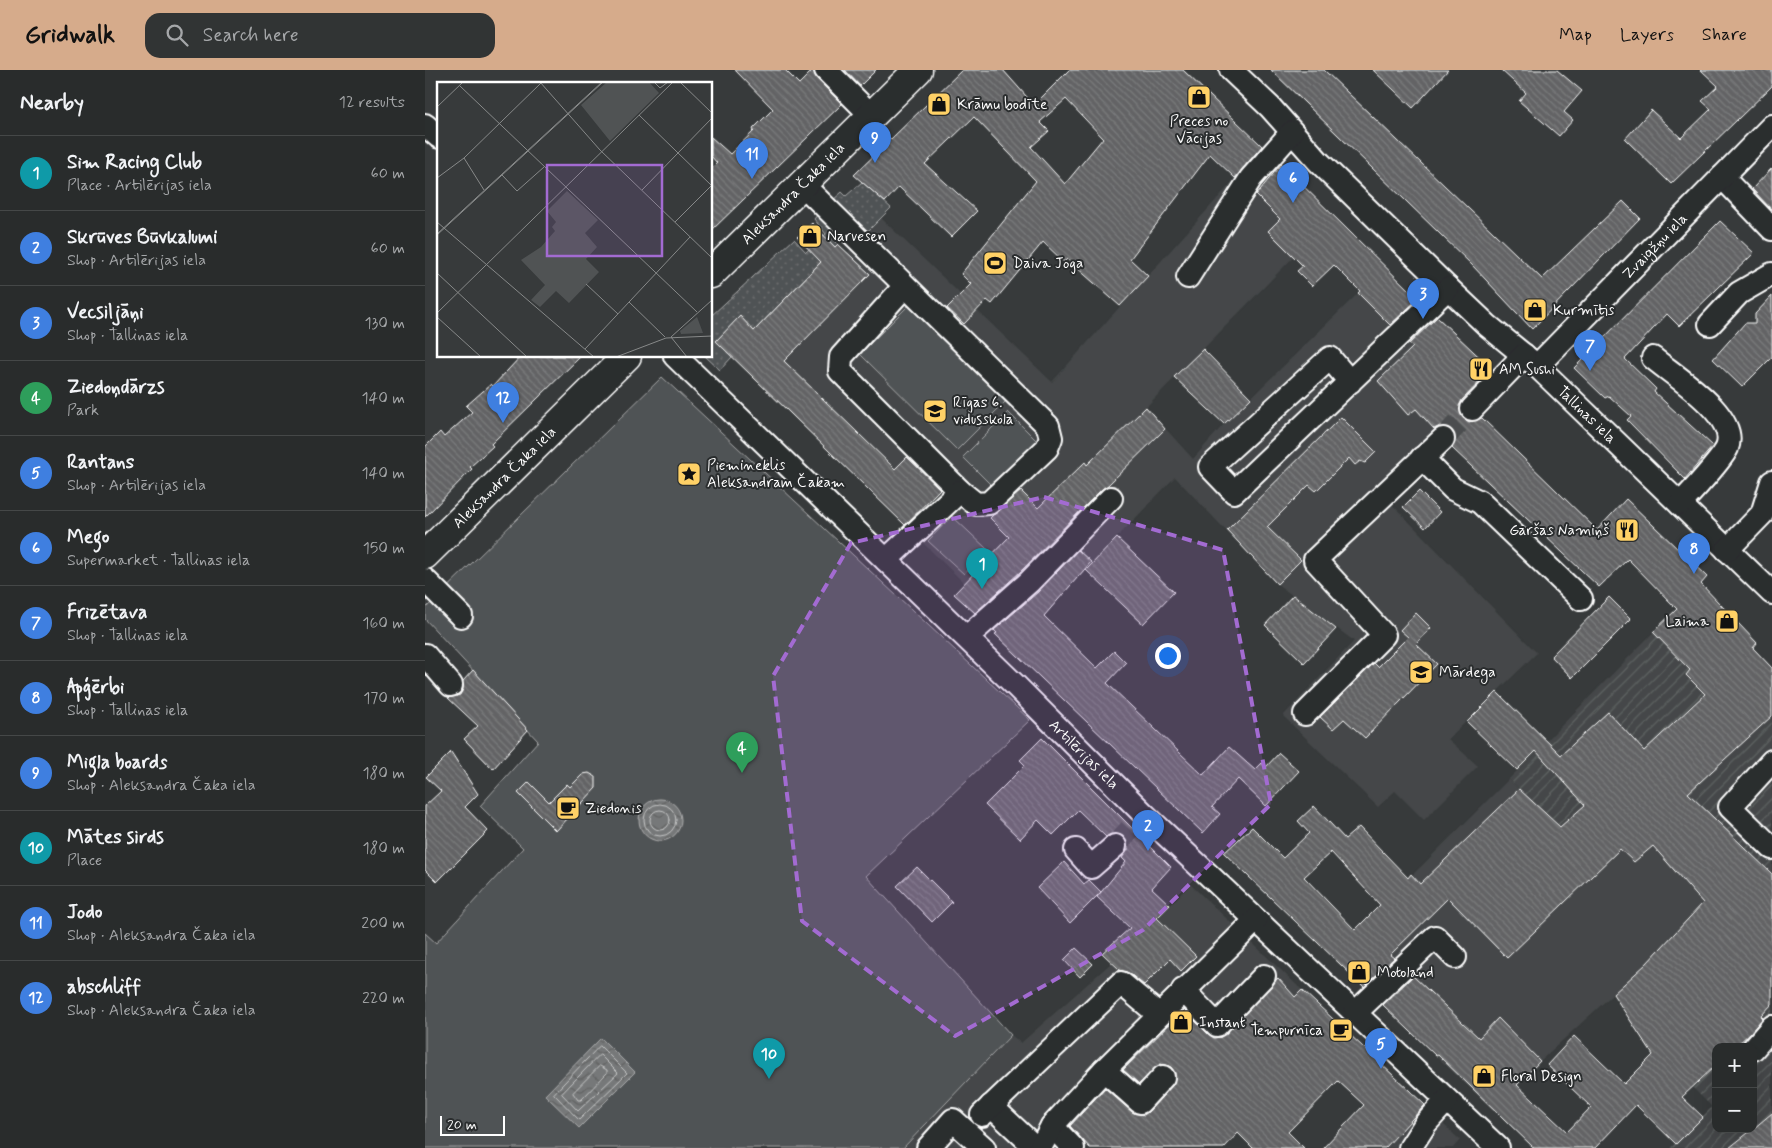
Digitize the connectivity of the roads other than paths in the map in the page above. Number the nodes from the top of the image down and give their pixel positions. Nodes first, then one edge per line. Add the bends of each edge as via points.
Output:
1 (826, 70) edge
2 (918, 70) edge
3 (1231, 70) edge
4 (872, 116) junction
5 (425, 125) edge
6 (1772, 126) edge
7 (1292, 132) junction
8 (437, 135) edge
9 (1722, 177) junction
10 (803, 185) junction
11 (1772, 229) edge
12 (713, 272) edge
13 (1772, 274) edge
14 (1188, 277) dead end
15 (905, 287) junction
16 (1448, 288) junction
17 (1710, 324) dead end
18 (625, 358) edge
19 (677, 358) edge
20 (1653, 358) dead end
21 (1530, 361) junction
22 (1350, 382) junction
23 (1472, 409) tunnel mouth
24 (1443, 439) tunnel mouth
25 (1423, 458) junction
26 (1772, 482) edge
27 (960, 491) junction
28 (1111, 498) dead end
29 (1680, 504) junction
30 (1727, 550) junction
31 (425, 555) edge
32 (886, 560) junction
33 (425, 580) edge
34 (1772, 593) edge
35 (1581, 599) dead end
36 (461, 616) dead end
37 (967, 637) junction
38 (425, 655) edge
39 (451, 685) dead end
40 (1305, 714) dead end
41 (1772, 761) edge
42 (1115, 846) tunnel mouth
43 (1772, 848) edge
44 (1076, 850) dead end
45 (1256, 920) junction
46 (1455, 957) dead end
47 (1264, 976) dead end
48 (1183, 990) junction
49 (1355, 1013) junction
50 (1158, 1014) junction
51 (1772, 1027) edge
52 (1757, 1044) edge
53 (1104, 1070) junction
54 (1163, 1077) dead end
55 (1447, 1100) junction
56 (1051, 1126) junction
57 (928, 1148) edge
58 (984, 1148) edge
59 (1036, 1148) edge
60 (1040, 1148) edge
61 (1073, 1148) edge
62 (1410, 1148) edge
63 (1498, 1148) edge

1 - 4 street
2 - 4 main road, Aleksandra Čaka iela
3 - 7 street, Tallinas iela
4 - 10 main road, Aleksandra Čaka iela
5 - 8 street
6 - 9 street, Zvaigžņu iela
7 - 14 street via 1251,178
7 - 16 street, Tallinas iela via 1341,185
9 - 11 street
9 - 21 street, Zvaigžņu iela
10 - 12 main road, Aleksandra Čaka iela
10 - 15 street
13 - 17 street via 1739,293
15 - 27 street via 841,357 841,372
15 - 27 street via 1048,426 1050,432 1047,448 989,503 976,504
16 - 21 street, Tallinas iela
16 - 22 street
18 - 31 main road, Aleksandra Čaka iela
19 - 32 street, Artilērijas iela
20 - 29 street via 1693,389 1724,419 1727,435 1727,447 1719,460
21 - 23 street, Zvaigžņu iela
21 - 29 street, Tallinas iela
22 - 22 street via 1234,492 1210,467 1330,358
24 - 25 street
25 - 35 street via 1453,489 1480,502
25 - 40 street via 1315,560 1384,635
26 - 30 street via 1762,514
27 - 32 street
28 - 37 street via 1029,582
29 - 30 street, Tallinas iela
30 - 34 street, Tallinas iela
32 - 37 street, Artilērijas iela
33 - 36 street
37 - 45 street, Artilērijas iela via 1138,821
38 - 39 street
41 - 43 street via 1730,807
42 - 44 street via 1091,867
45 - 48 street
45 - 49 street, Artilērijas iela
46 - 49 street via 1435,937
47 - 48 street via 1217,1024
48 - 50 street
49 - 55 street, Artilērijas iela
50 - 53 street
50 - 59 street via 1121,983 986,1111
51 - 52 street
53 - 54 street via 1139,1102
53 - 56 street
55 - 62 street via 1426,1123
55 - 63 street, Artilērijas iela
56 - 60 street
56 - 61 street
57 - 58 street via 953,1120

